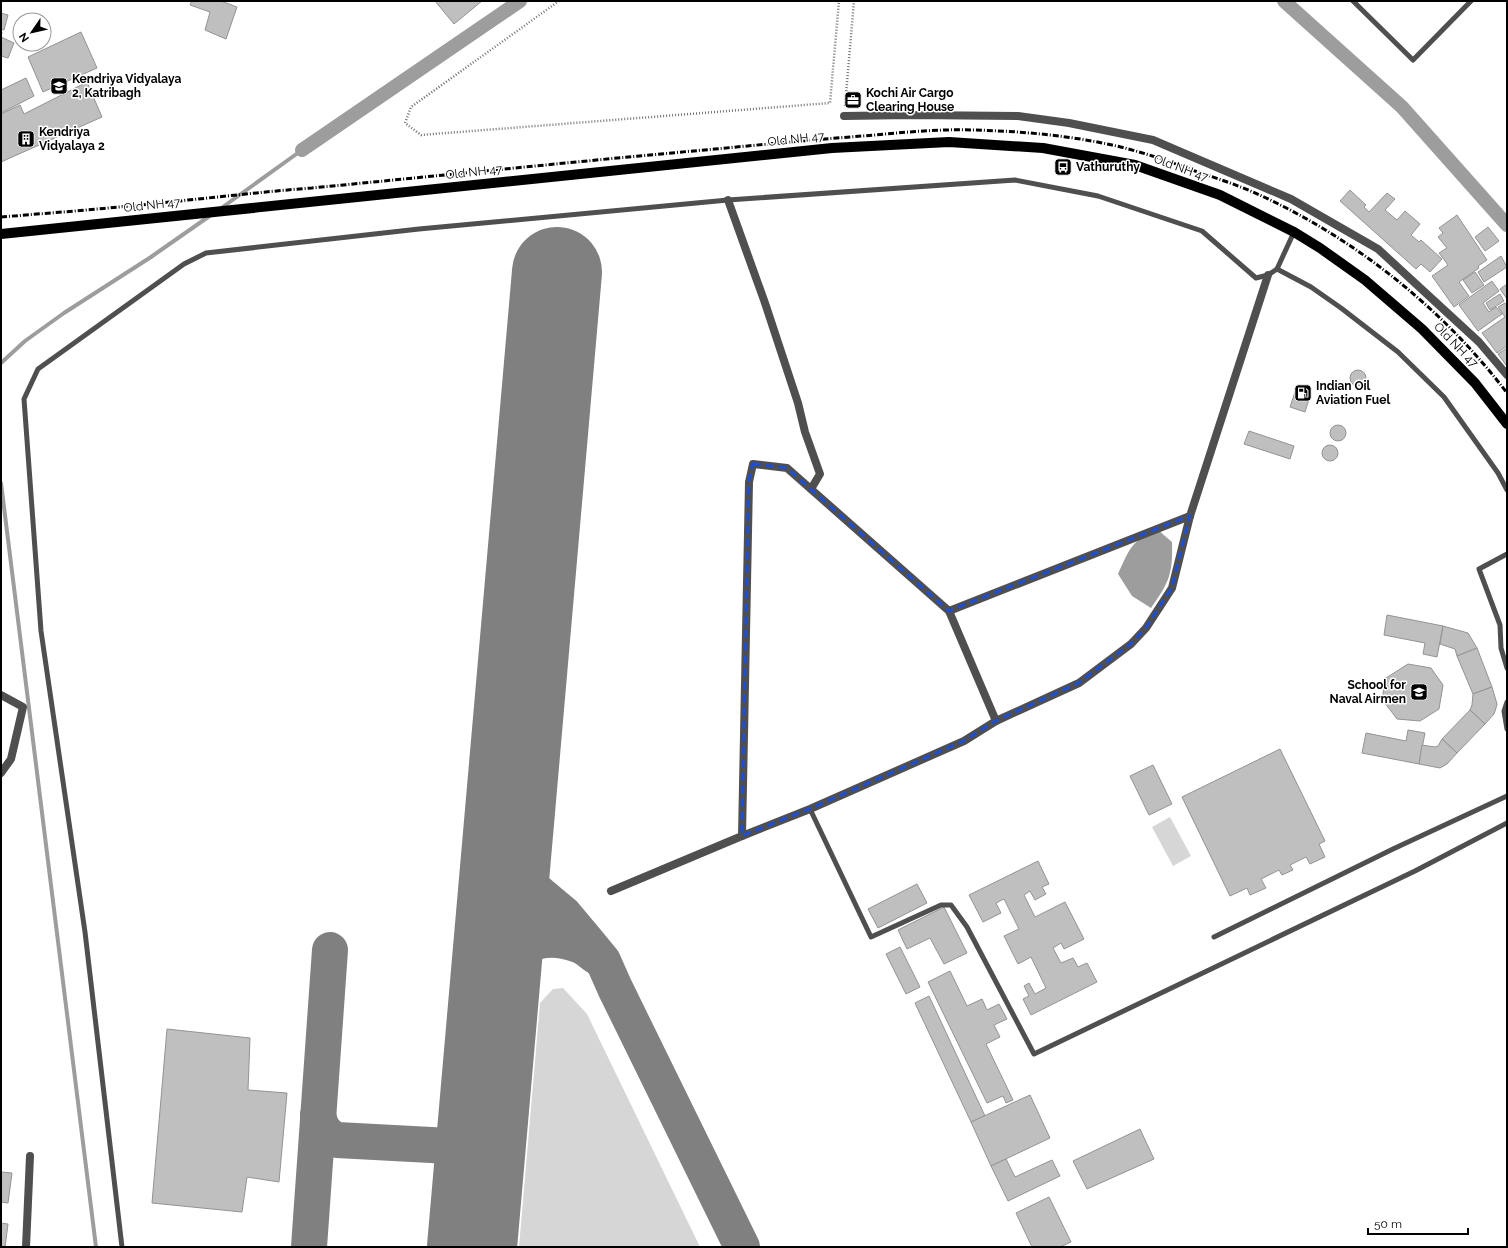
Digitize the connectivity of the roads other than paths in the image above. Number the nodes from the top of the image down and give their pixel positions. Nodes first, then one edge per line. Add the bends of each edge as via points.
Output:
1 (1353, 1) edge
2 (1471, 1) edge
3 (844, 116) road end
4 (728, 200) junction
5 (1294, 232) junction
6 (1, 234) edge
7 (1277, 269) junction
8 (1268, 275) junction
9 (1507, 375) edge
10 (1507, 424) edge
11 (811, 488) junction
12 (1507, 490) edge
13 (1190, 516) junction
14 (1507, 554) edge
15 (949, 611) junction
16 (1507, 668) edge
17 (1, 695) edge
18 (1507, 702) edge
19 (996, 721) junction
20 (1507, 729) edge
21 (1, 773) edge
22 (1507, 796) edge
23 (810, 809) junction
24 (1507, 823) edge
25 (742, 836) junction
26 (611, 891) dead end
27 (1214, 937) dead end
28 (30, 1156) dead end
29 (26, 1247) edge
30 (122, 1247) edge

1 - 2 lane via 1413,60
3 - 9 street via 1018,116 1069,123 1153,140 1291,199 1378,250 1480,342
4 - 8 lane via 1015,180 1098,196 1202,231 1256,278
4 - 11 street via 765,303 820,474
4 - 30 lane via 419,229 206,253 184,264 38,369 24,400 40,631 85,932
5 - 6 main road, Old NH 47 via 1220,195 1135,165 1043,148 949,142 832,148
5 - 7 lane
5 - 10 main road, Old NH 47 via 1365,280 1422,329 1475,383
7 - 8 lane
7 - 12 lane via 1311,287 1341,308 1398,352 1444,396
8 - 13 street
11 - 15 street
11 - 25 street via 787,468 753,464 749,482
13 - 15 street
13 - 19 street via 1172,588 1146,628 1131,644 1079,683
14 - 16 lane via 1479,569 1500,625 1501,648
15 - 19 street
17 - 21 street via 23,707 11,759
18 - 20 lane via 1504,711
19 - 23 street via 964,741
22 - 27 lane
23 - 24 lane via 871,937 941,905 951,905 967,927 1034,1054 1415,871
23 - 25 street
25 - 26 street
28 - 29 street

